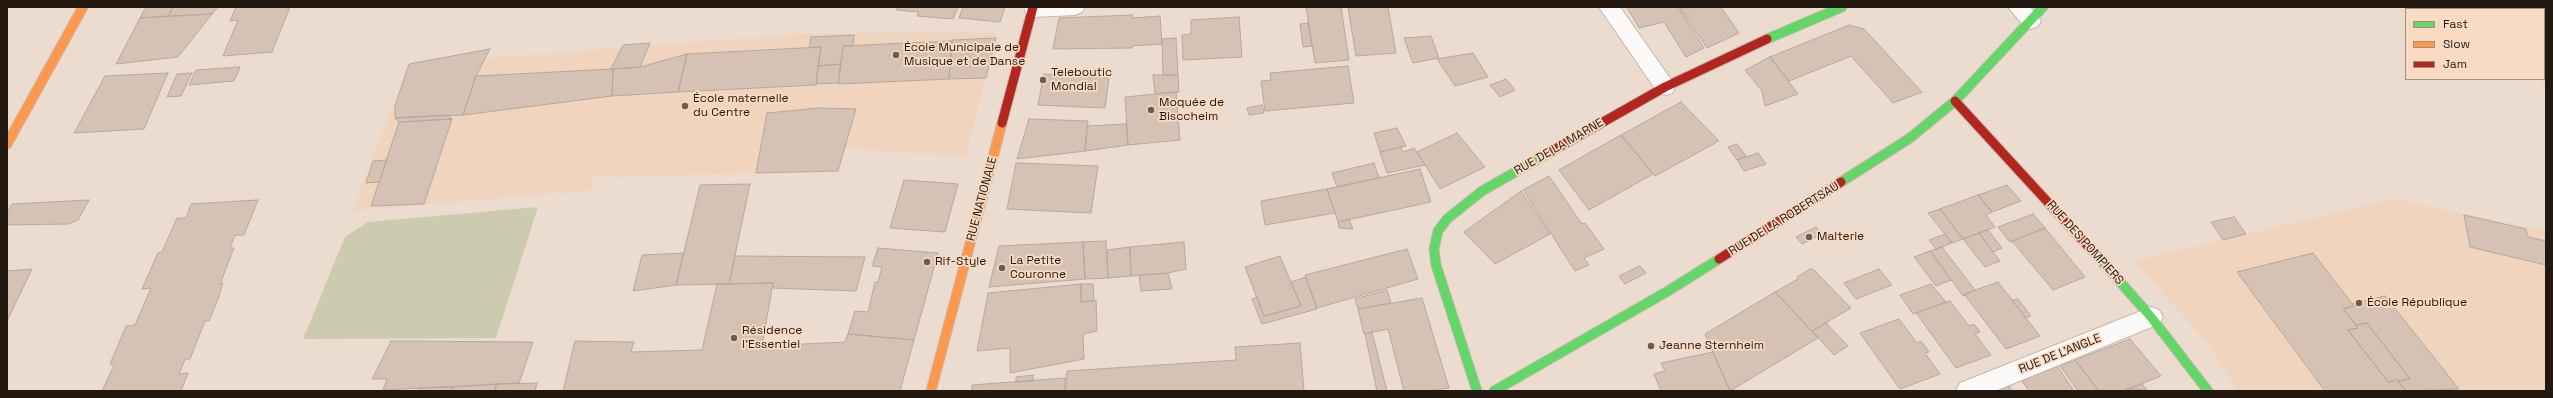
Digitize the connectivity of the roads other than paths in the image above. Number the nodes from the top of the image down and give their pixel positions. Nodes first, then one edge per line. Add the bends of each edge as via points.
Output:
1 (83, 7) edge
2 (1075, 7) edge
3 (1608, 7) edge
4 (1842, 7) edge
5 (1033, 8) edge
6 (2031, 12) edge
7 (1664, 87) junction
8 (1955, 101) junction
9 (7, 144) edge
10 (2151, 317) junction
11 (931, 391) edge
12 (1477, 391) edge
13 (1494, 391) edge
14 (1968, 391) edge
15 (2208, 391) edge

1 - 9 street
2 - 5 street
3 - 7 street
4 - 7 street, RUE DE LA MARNE via 1714,62
5 - 11 street, RUE NATIONALE
6 - 8 street, RUE DE LA ROBERTSAU
7 - 12 street, RUE DE LA MARNE via 1482,191 1460,206 1438,231 1434,249 1436,265
8 - 10 street, RUE DES POMPIERS
8 - 13 street, RUE DE LA ROBERTSAU via 1910,138 1782,221 1668,291
10 - 14 street, RUE DE L'ANGLE
10 - 15 street, RUE DES POMPIERS

